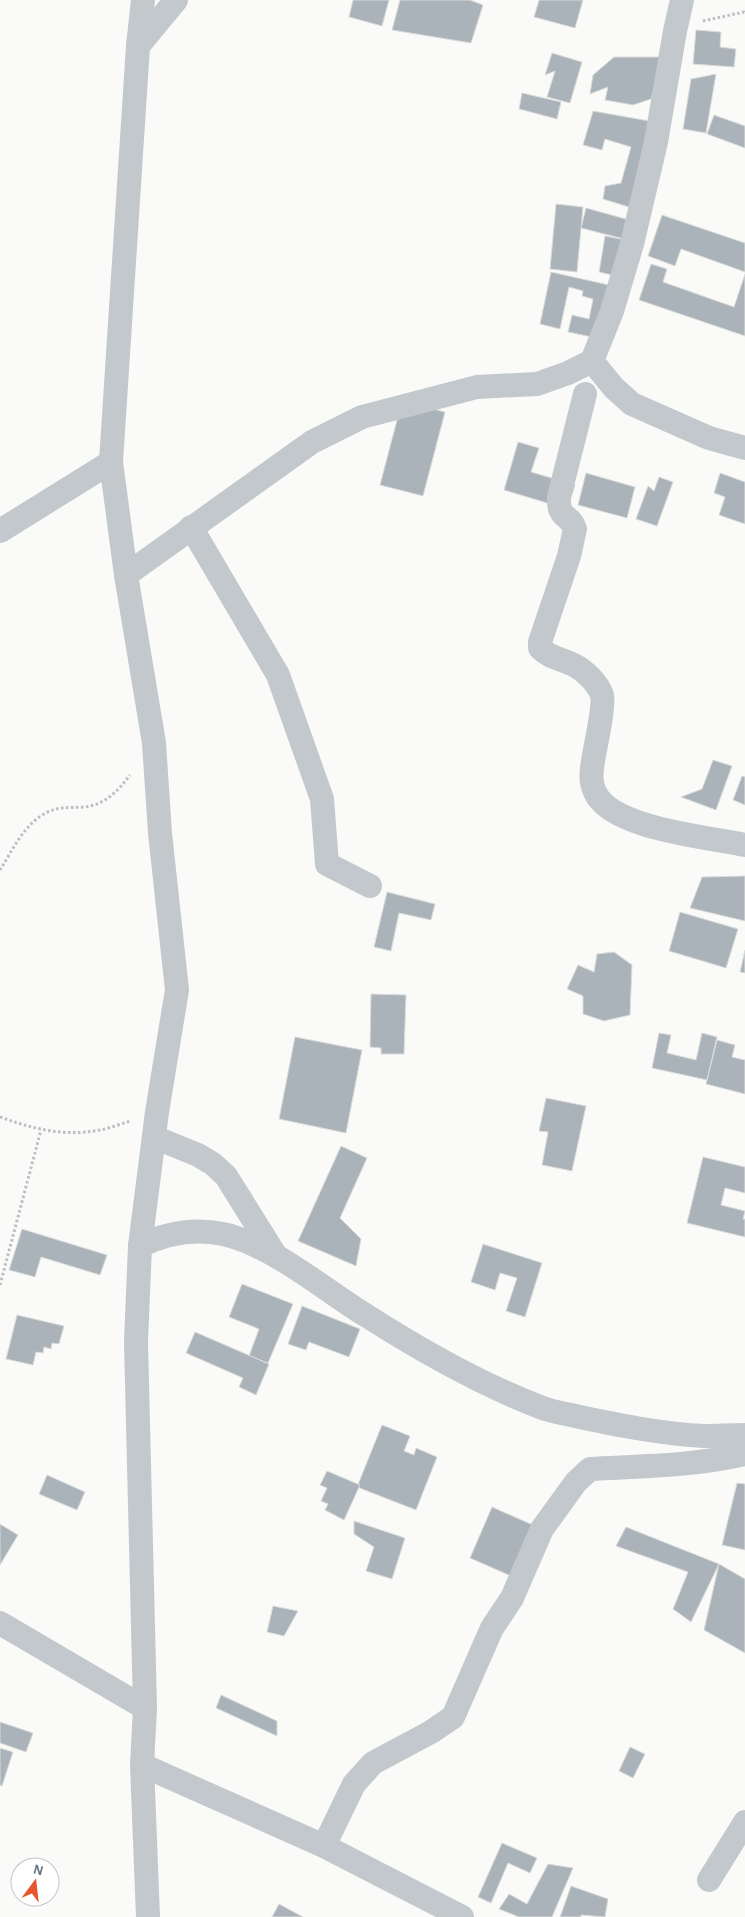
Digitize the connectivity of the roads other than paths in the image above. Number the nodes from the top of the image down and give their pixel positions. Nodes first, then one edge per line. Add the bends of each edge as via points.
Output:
1 (143, 0) edge
2 (176, 0) edge
3 (682, 0) edge
4 (138, 46) junction
5 (592, 361) junction
6 (537, 384) junction
7 (584, 394) junction
8 (632, 404) junction
9 (745, 448) edge
10 (111, 462) junction
11 (191, 527) junction
12 (0, 531) edge
13 (126, 575) junction
14 (745, 845) edge
15 (370, 886) dead end
16 (154, 1137) junction
17 (140, 1246) junction
18 (276, 1256) junction
19 (745, 1435) edge
20 (745, 1454) edge
21 (0, 1623) edge
22 (145, 1708) junction
23 (142, 1765) junction
24 (745, 1822) edge
25 (324, 1846) junction
26 (709, 1880) dead end
27 (148, 1917) edge
28 (462, 1917) edge

1 - 4 street
2 - 4 street
3 - 5 street via 656,142 632,244 612,311
4 - 10 street
5 - 6 street
5 - 8 street
6 - 7 street
6 - 11 street via 477,387 362,417 312,442
7 - 8 street
7 - 14 street via 559,497 561,514 575,529 540,648 574,665 594,681 603,697 591,780 604,805 629,820 663,830
8 - 9 street via 709,438
10 - 12 street
10 - 13 street
11 - 13 street
11 - 15 street via 278,675 322,799 327,864
13 - 16 street via 154,743 177,990
16 - 17 street
16 - 18 street via 198,1155 226,1176
17 - 18 street via 172,1233 198,1231 224,1234
17 - 22 street via 136,1342
18 - 19 street via 367,1316 444,1361 493,1388 542,1408 627,1427 703,1436
20 - 25 street via 716,1461 590,1469 576,1482 542,1529 512,1598 492,1628 454,1717 373,1763 354,1784
21 - 22 street
22 - 23 street
23 - 25 street
23 - 27 street
24 - 26 street
25 - 28 street

